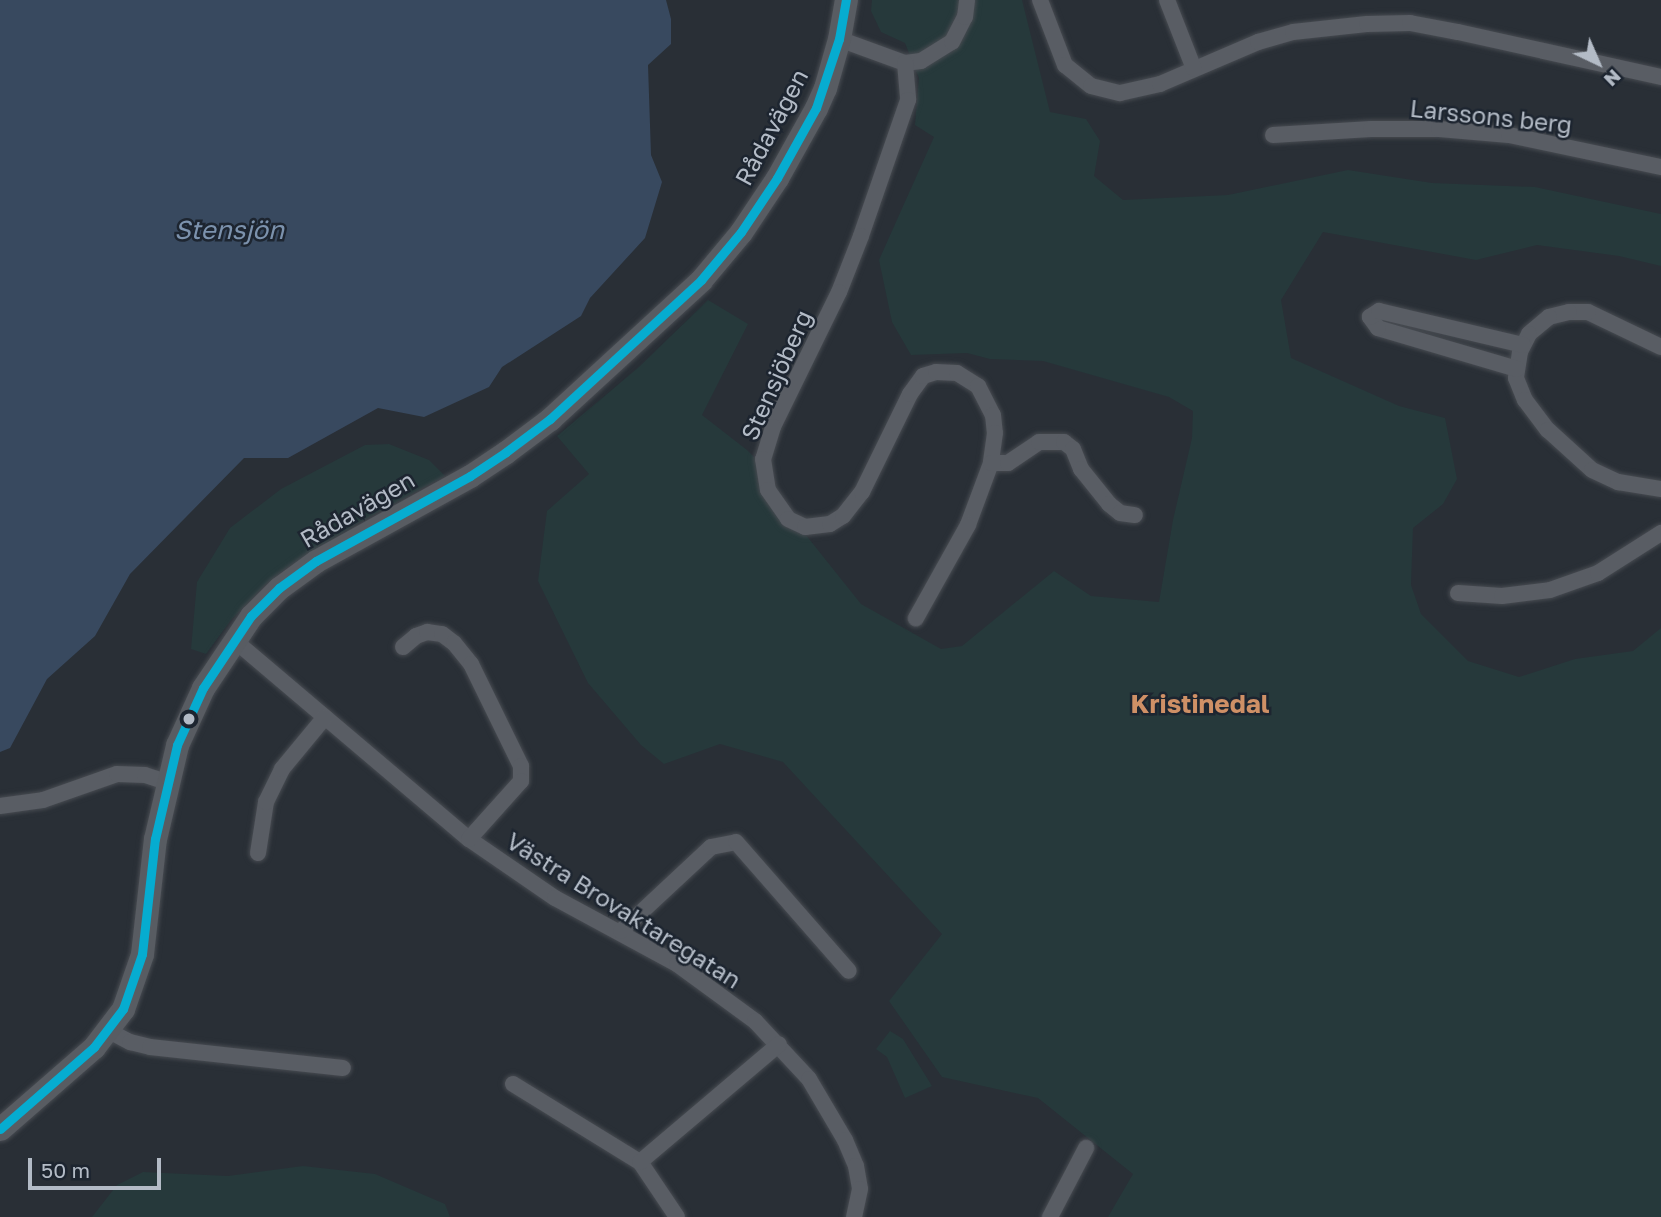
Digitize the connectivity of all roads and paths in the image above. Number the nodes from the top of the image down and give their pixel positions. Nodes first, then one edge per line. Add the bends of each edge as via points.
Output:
1 (846, 0) edge
2 (967, 0) edge
3 (1040, 0) edge
4 (1167, 0) edge
5 (839, 39) junction
6 (905, 63) junction
7 (1195, 69) junction
8 (1661, 77) edge
9 (1273, 135) dead end
10 (1661, 167) edge
11 (1523, 345) junction
12 (1661, 347) edge
13 (1517, 369) junction
14 (991, 463) junction
15 (1661, 489) edge
16 (1135, 515) dead end
17 (1661, 533) edge
18 (1458, 593) dead end
19 (916, 618) dead end
20 (234, 640) junction
21 (403, 647) dead end
22 (325, 716) junction
23 (167, 782) junction
24 (0, 806) edge
25 (469, 839) junction
26 (258, 853) dead end
27 (621, 931) junction
28 (849, 971) dead end
29 (109, 1031) junction
30 (779, 1044) junction
31 (343, 1068) dead end
32 (513, 1084) dead end
33 (0, 1129) edge
34 (1086, 1147) dead end
35 (640, 1162) junction
36 (677, 1217) edge
37 (854, 1217) edge
38 (1050, 1217) edge

1 - 5 street, Rådavägen
2 - 6 street via 965,17 952,43 921,61
3 - 7 street via 1065,65 1091,86 1120,93 1160,85
4 - 7 street
5 - 6 street
5 - 20 street, Rådavägen via 825,88 795,147 741,232 701,280 550,419 470,476 316,561 263,603
6 - 14 street, Stensjöberg via 908,100 902,118 839,292 773,427 764,475 788,519 805,527 830,524 843,516 862,492 919,381 936,372 968,378 988,401 995,433
7 - 8 street via 1246,46 1293,33 1367,23 1410,23
9 - 10 street, Larssons berg via 1439,129 1509,135
11 - 12 street via 1549,317 1569,312 1588,313
11 - 13 street
11 - 13 street via 1379,312 1370,317 1378,328
13 - 15 street via 1519,388 1534,413 1592,470 1618,482
14 - 16 street via 1008,463 1039,442 1063,442 1073,449 1081,468 1109,504 1120,513
14 - 19 street, Stensjöberg via 968,524
17 - 18 street via 1598,573 1550,590 1502,596
20 - 22 street, Västra Brovaktaregatan
20 - 23 street, Rådavägen via 194,709
21 - 25 street via 428,632 442,634 454,643 471,664 521,766 521,780
22 - 25 street, Västra Brovaktaregatan
22 - 26 street via 282,769 266,802
23 - 24 street via 117,774 43,800
23 - 29 street, Rådavägen via 142,954 131,991
25 - 27 street, Västra Brovaktaregatan via 555,898
27 - 28 street via 711,847 736,842
27 - 30 street, Västra Brovaktaregatan via 714,988
29 - 31 street via 150,1047
29 - 33 street, Rådavägen
30 - 35 street
30 - 37 street, Västra Brovaktaregatan via 809,1079 845,1140 860,1189
32 - 35 street
34 - 38 street
35 - 36 street

